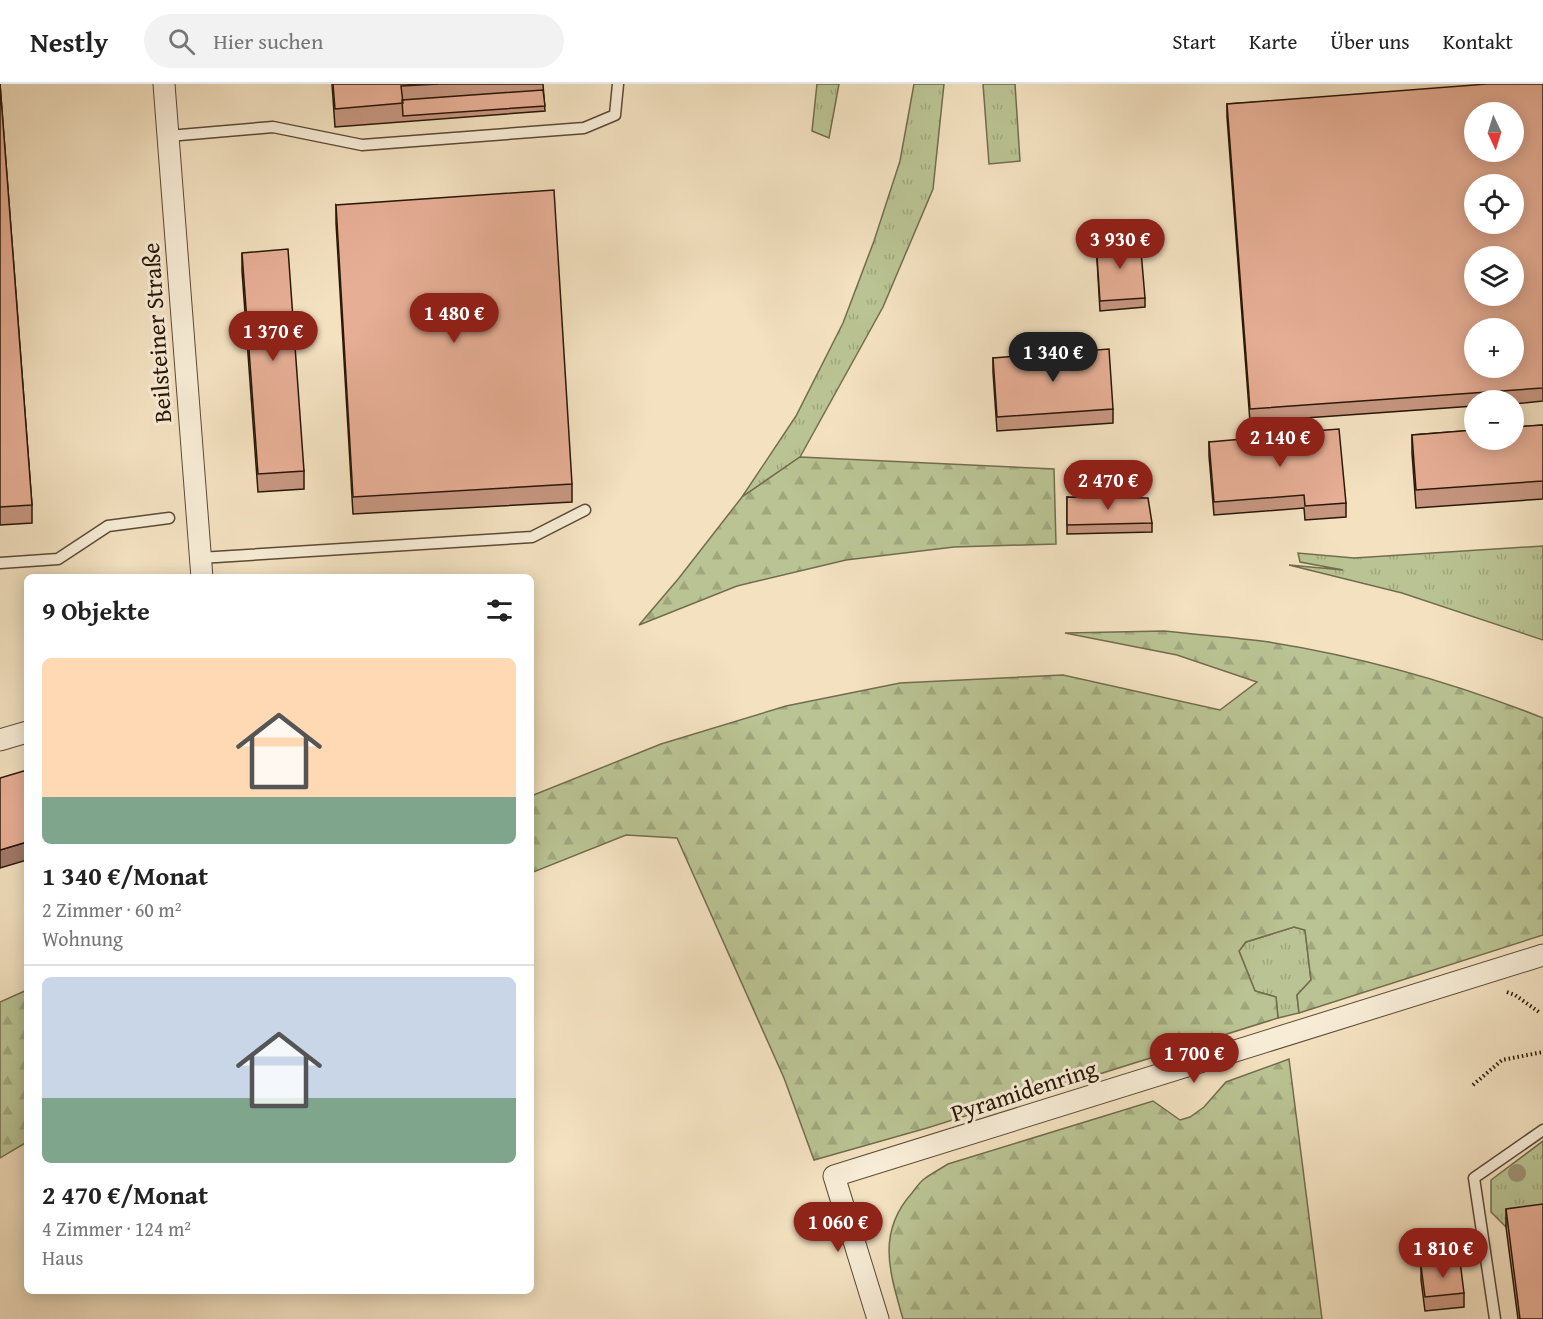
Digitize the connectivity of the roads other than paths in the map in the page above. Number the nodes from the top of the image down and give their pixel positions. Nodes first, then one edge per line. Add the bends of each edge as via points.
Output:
1 (164, 84) edge
2 (618, 84) edge
3 (168, 136) junction
4 (585, 510) dead end
5 (169, 518) dead end
6 (0, 563) edge
7 (201, 568) edge
8 (24, 733) edge
9 (0, 740) edge
10 (1543, 955) edge
11 (1543, 1130) edge
12 (878, 1319) edge
13 (1495, 1319) edge

1 - 3 street, Beilsteiner Straße
2 - 3 lane via 615,115 584,129 362,145 273,127
3 - 7 street, Beilsteiner Straße
4 - 7 lane via 532,537
5 - 6 lane via 108,526 58,559
8 - 9 street
10 - 12 street, Pyramidenring via 834,1176
11 - 13 lane via 1474,1178

